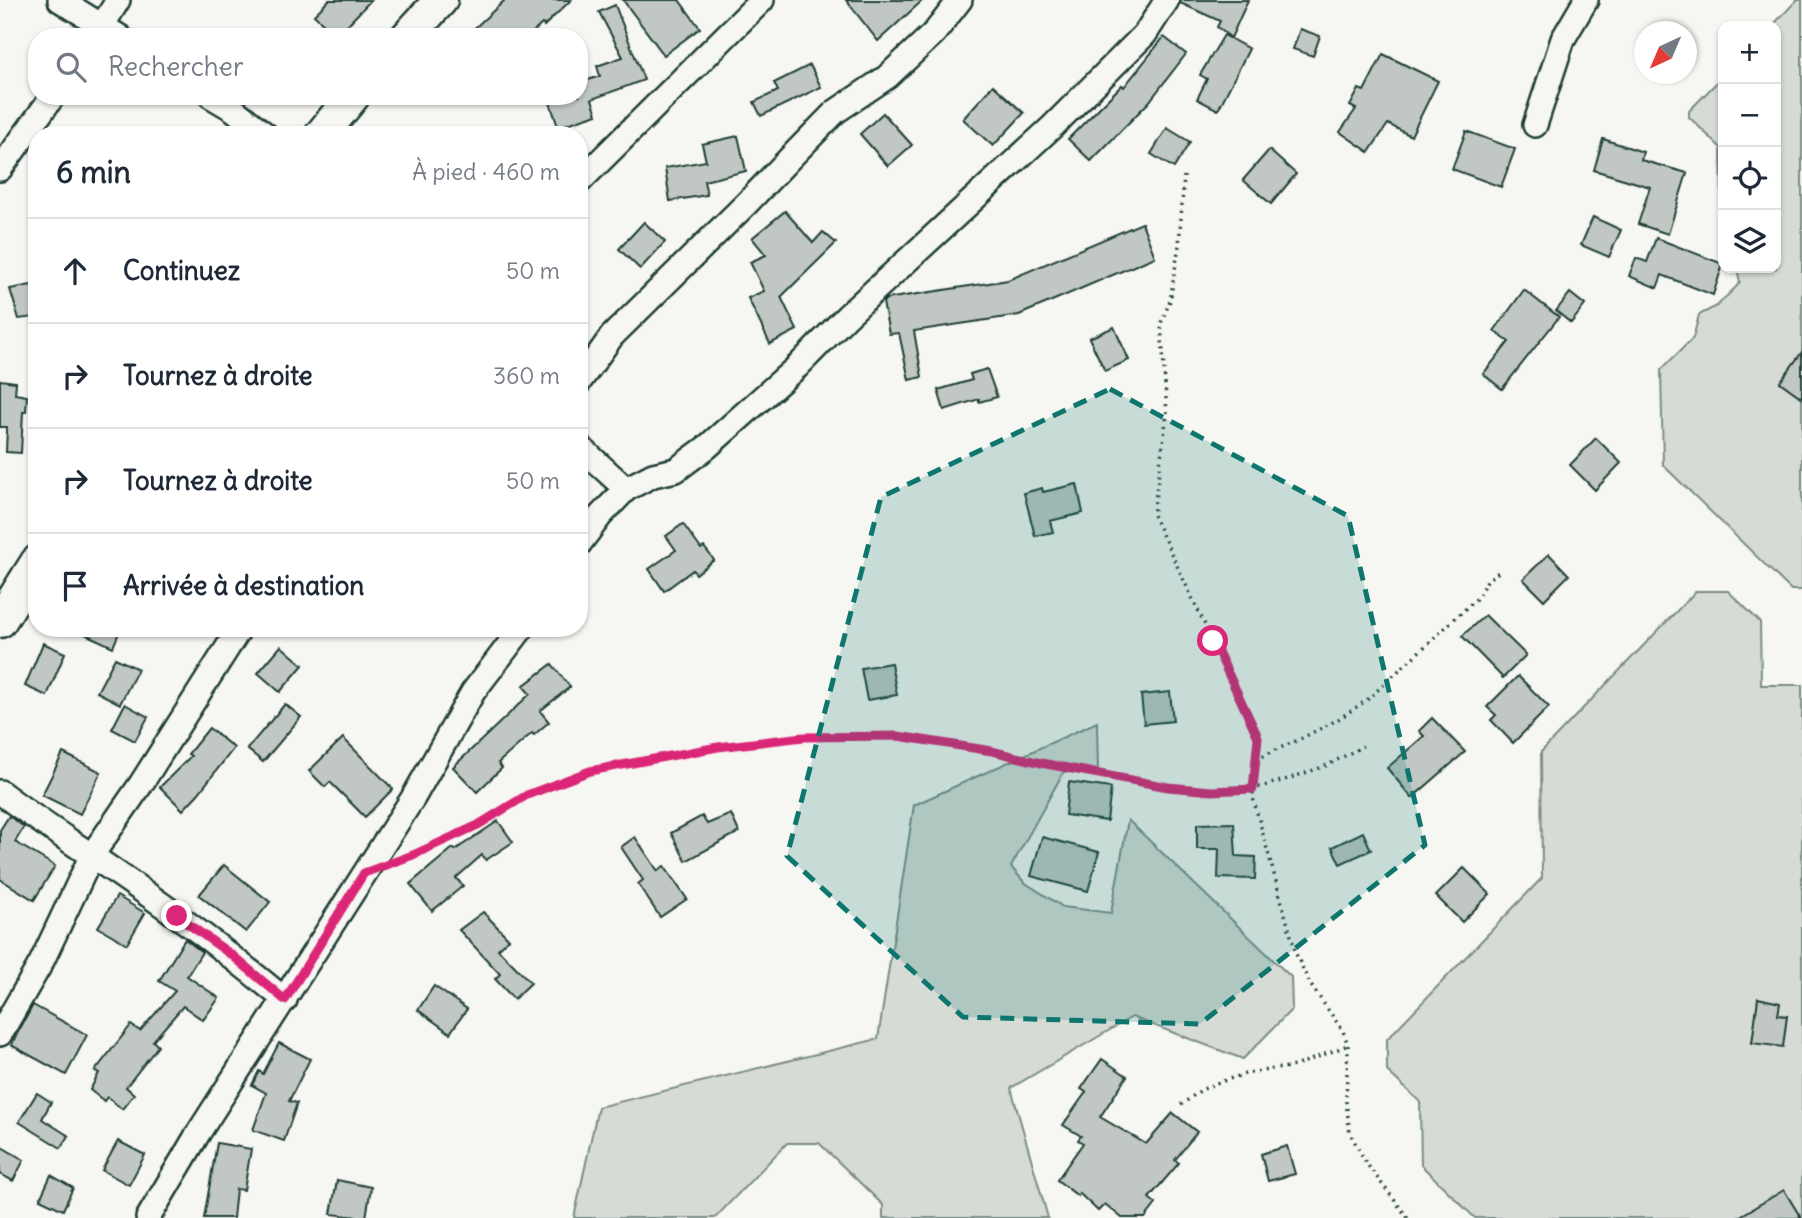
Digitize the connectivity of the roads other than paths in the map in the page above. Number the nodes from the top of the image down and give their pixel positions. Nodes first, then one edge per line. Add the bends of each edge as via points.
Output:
1 (60, 0) edge
2 (118, 0) edge
3 (440, 0) edge
4 (762, 0) edge
5 (960, 0) edge
6 (1167, 0) edge
7 (1586, 0) edge
8 (100, 28) edge
9 (109, 28) edge
10 (415, 28) edge
11 (46, 105) edge
12 (226, 105) edge
13 (346, 105) edge
14 (1535, 125) dead end
15 (31, 126) edge
16 (255, 126) edge
17 (328, 126) edge
18 (28, 130) edge
19 (0, 169) edge
20 (588, 173) edge
21 (588, 369) edge
22 (588, 454) edge
23 (626, 489) junction
24 (588, 532) edge
25 (28, 576) edge
26 (0, 621) edge
27 (234, 637) edge
28 (515, 637) edge
29 (0, 792) edge
30 (92, 855) junction
31 (285, 1000) junction
32 (0, 1034) edge
33 (148, 1218) edge

1 - 8 street
2 - 9 street
3 - 10 main road
4 - 20 street
5 - 21 street via 935,32 887,77 835,112 612,336
6 - 23 street via 1144,34 1053,126 798,366 676,470
7 - 14 street via 1563,39
11 - 15 street
12 - 16 street
13 - 17 main road
18 - 19 street
22 - 23 street
23 - 24 street
25 - 26 main road
27 - 30 street
28 - 31 street via 473,692 413,798
29 - 30 street
30 - 31 street via 233,956
30 - 32 street via 41,963
31 - 33 street

